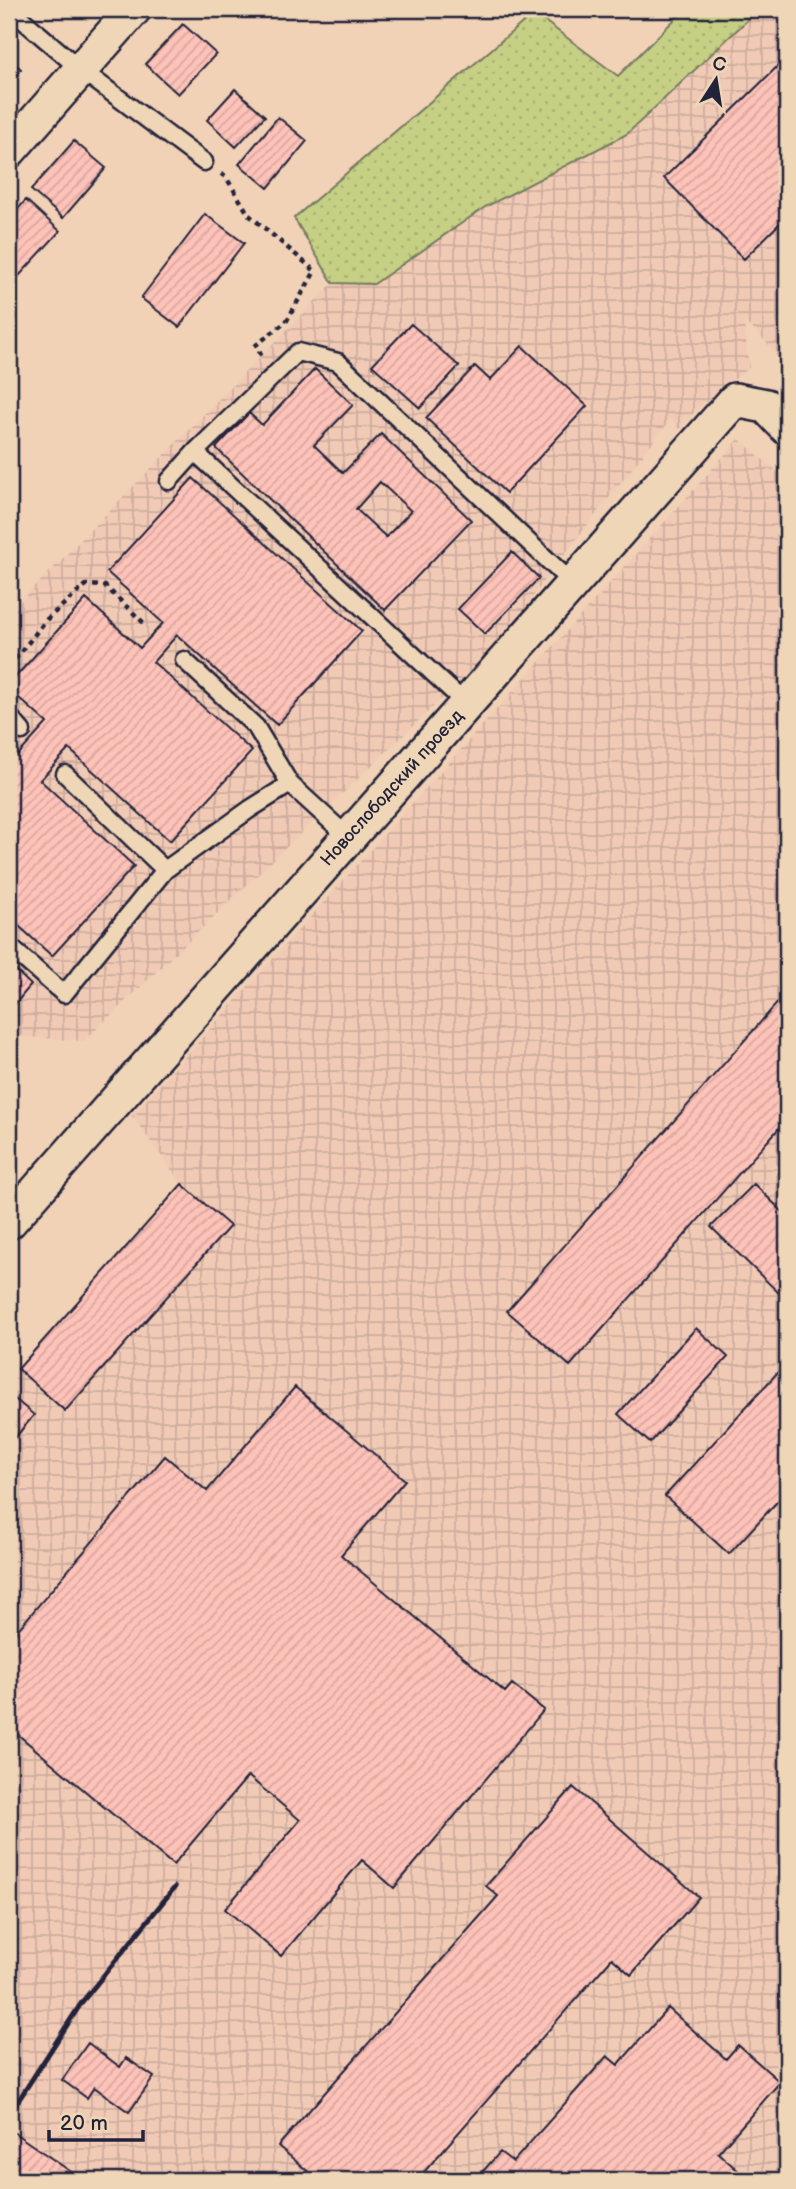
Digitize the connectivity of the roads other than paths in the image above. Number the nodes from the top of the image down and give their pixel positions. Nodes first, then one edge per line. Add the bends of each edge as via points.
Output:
1 (10, 9) edge
2 (134, 9) edge
3 (80, 69) junction
4 (9, 151) edge
5 (204, 162) road end
6 (787, 428) edge
7 (195, 452) junction
8 (169, 481) dead end
9 (573, 584) junction
10 (184, 660) dead end
11 (466, 704) junction
12 (9, 716) edge
13 (22, 731) dead end
14 (65, 774) dead end
15 (290, 784) junction
16 (348, 837) junction
17 (165, 870) junction
18 (9, 946) edge
19 (9, 1222) edge

1 - 3 lane
2 - 3 street
3 - 4 street
3 - 5 lane
6 - 9 street, Новослободский проезд via 766,406 735,400
7 - 8 lane
7 - 9 lane via 298,352 338,362
7 - 11 lane
9 - 11 street, Новослободский проезд
10 - 15 lane via 256,727
11 - 16 street, Новослободский проезд
12 - 13 lane
14 - 17 lane
15 - 16 lane
15 - 17 lane
16 - 19 street, Новослободский проезд
17 - 18 lane via 64,994

